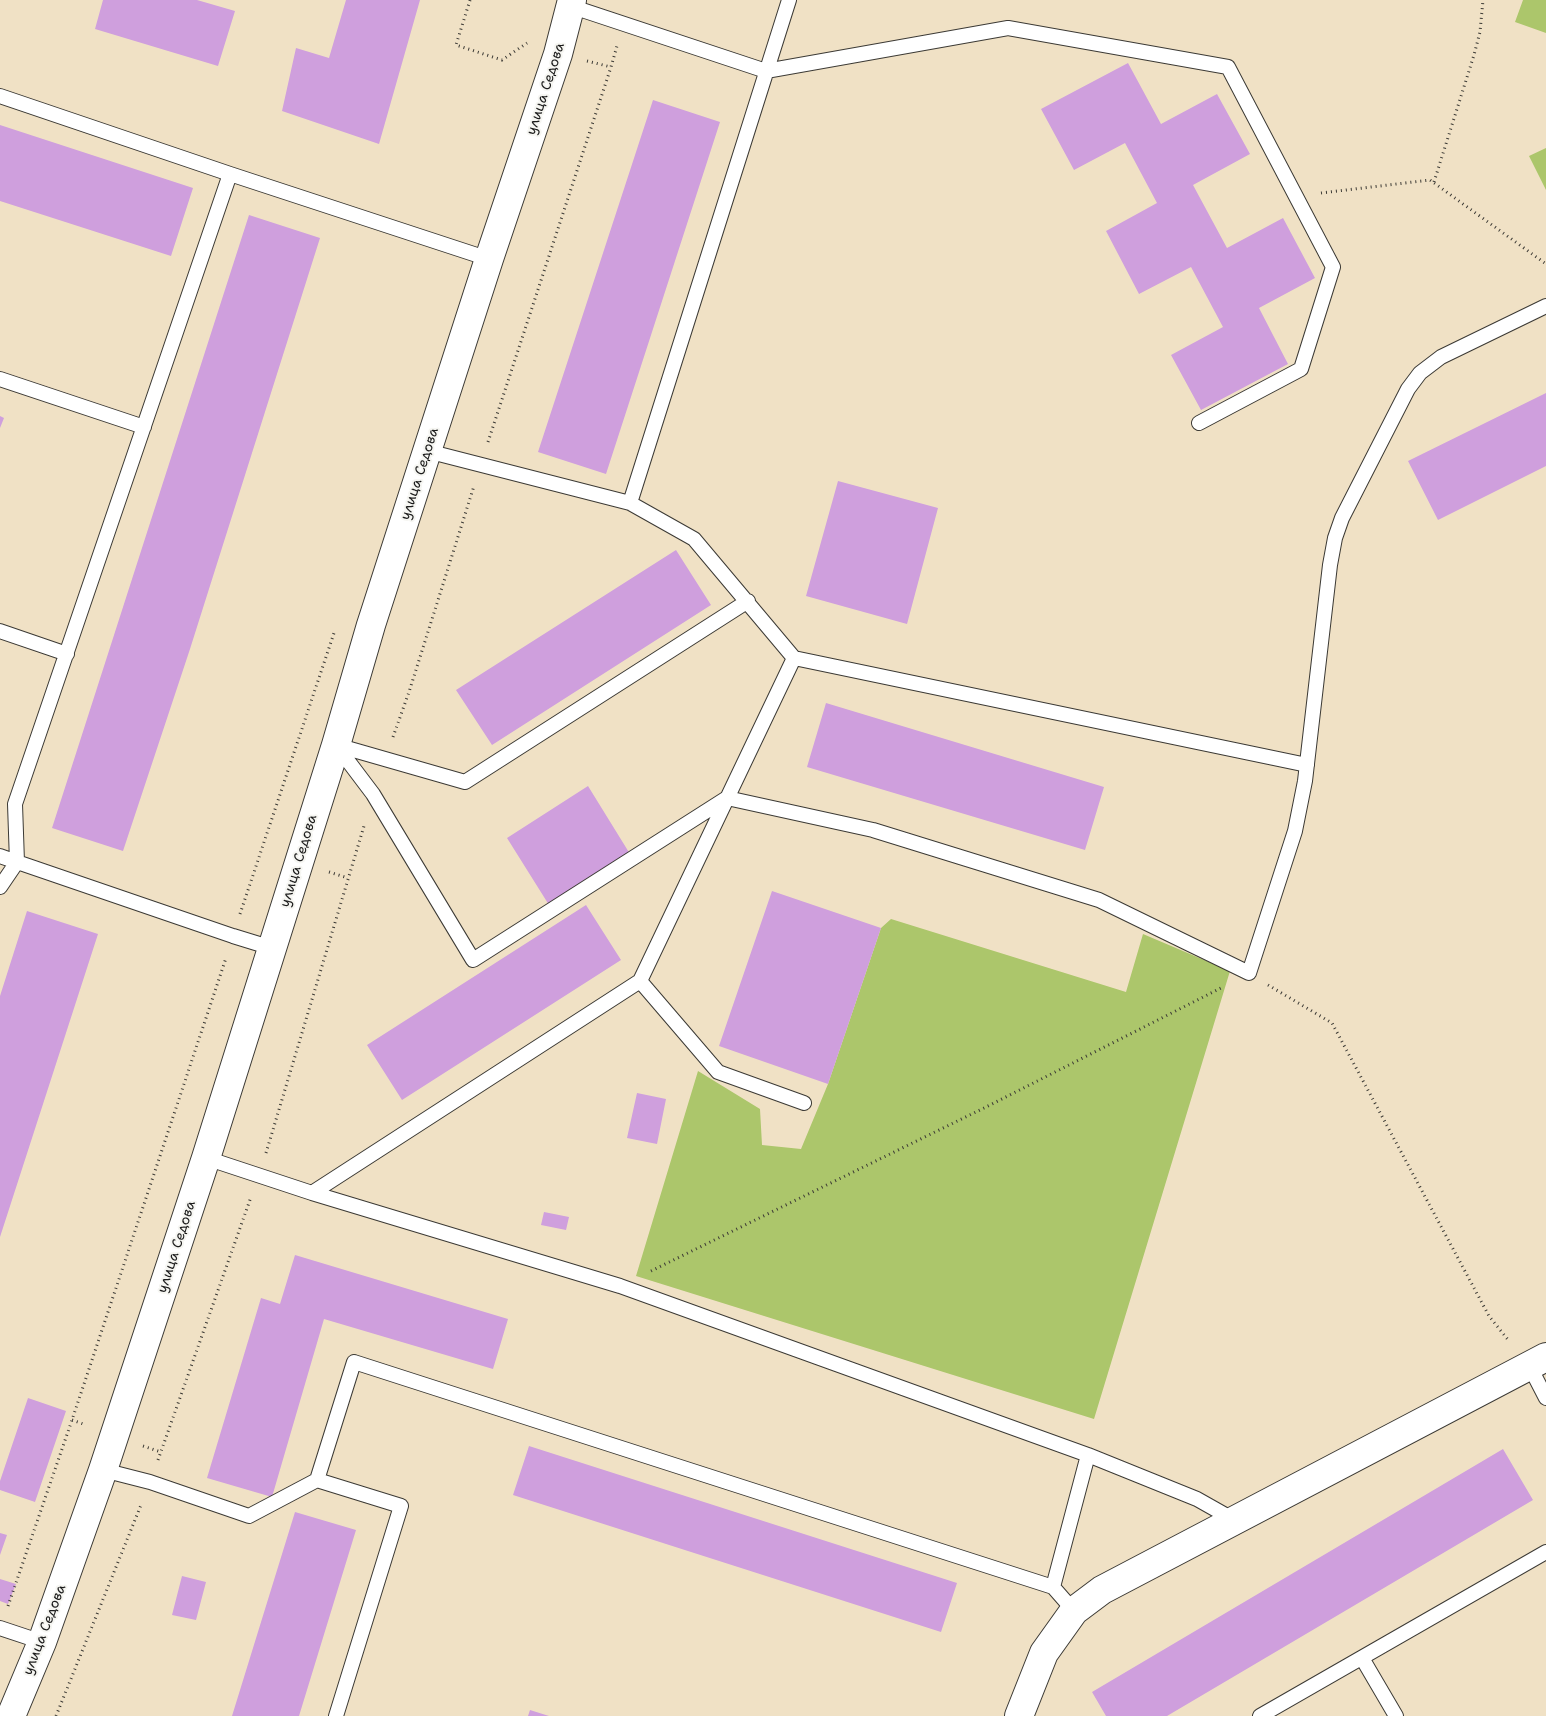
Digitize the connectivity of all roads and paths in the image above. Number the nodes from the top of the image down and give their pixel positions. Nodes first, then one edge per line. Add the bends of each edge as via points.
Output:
1 (470, 0) edge
2 (789, 0) edge
3 (1483, 0) edge
4 (571, 3) edge
5 (622, 23) junction
6 (524, 52) dead end
7 (766, 71) junction
8 (0, 96) edge
9 (230, 174) junction
10 (1434, 182) junction
11 (1296, 196) junction
12 (489, 259) junction
13 (1546, 264) edge
14 (1546, 306) edge
15 (0, 379) edge
16 (1199, 423) dead end
17 (144, 427) junction
18 (427, 451) junction
19 (480, 465) junction
20 (630, 503) junction
21 (748, 601) junction
22 (336, 625) dead end
23 (0, 631) edge
24 (67, 654) junction
25 (794, 658) junction
26 (336, 745) junction
27 (387, 759) junction
28 (1307, 765) junction
29 (373, 794) junction
30 (728, 798) junction
31 (0, 856) edge
32 (17, 862) junction
33 (0, 887) edge
34 (233, 936) junction
35 (272, 948) junction
36 (1249, 973) junction
37 (640, 981) junction
38 (804, 1103) dead end
39 (206, 1158) junction
40 (259, 1176) junction
41 (312, 1193) junction
42 (620, 1286) junction
43 (1538, 1362) edge
44 (1546, 1398) edge
45 (1088, 1455) junction
46 (103, 1470) junction
47 (317, 1480) junction
48 (150, 1482) junction
49 (1236, 1521) junction
50 (1546, 1552) edge
51 (1053, 1587) junction
52 (1074, 1611) junction
53 (0, 1628) edge
54 (42, 1642) junction
55 (1362, 1658) junction
56 (10, 1716) edge
57 (56, 1716) edge
58 (336, 1716) edge
59 (1020, 1716) edge
60 (1260, 1716) edge
61 (1396, 1716) edge

1 - 6 path via 456,45 502,60 527,43
2 - 7 lane
3 - 10 path via 1474,55
4 - 5 lane
4 - 12 main road, улица Седова via 558,54
5 - 7 lane
5 - 19 path via 611,67
7 - 11 lane via 1008,28 1228,67
7 - 20 lane
8 - 9 lane
9 - 12 lane
9 - 17 lane
10 - 11 path via 1427,180
10 - 13 path
11 - 16 lane via 1333,267 1301,369
12 - 18 main road, улица Седова
14 - 28 lane via 1441,357 1420,373 1408,389 1351,497 1337,531 1330,565
15 - 17 lane
17 - 24 lane
18 - 19 lane
18 - 26 main road, улица Седова
19 - 20 lane
19 - 27 path
20 - 21 lane via 694,539
21 - 25 lane
21 - 27 lane via 465,782
22 - 34 path
23 - 24 lane
24 - 32 lane via 15,804
25 - 28 lane
25 - 30 lane
26 - 27 lane
26 - 29 lane
26 - 35 main road, улица Седова
28 - 36 lane via 1295,831
29 - 30 lane via 473,960
29 - 40 path
30 - 36 lane via 873,830 1098,900
30 - 37 lane
31 - 32 lane
32 - 33 lane
32 - 34 lane
34 - 35 lane
34 - 53 path
35 - 39 main road, улица Седова
36 - 42 path via 984,1108
36 - 43 path via 1332,1023 1489,1316
37 - 38 lane via 718,1072
37 - 41 lane
39 - 40 lane
39 - 46 main road, улица Седова
40 - 41 lane
40 - 48 path
41 - 42 lane
42 - 45 lane
43 - 44 lane
43 - 49 main road
45 - 49 lane via 1197,1499
45 - 51 lane
46 - 48 lane
46 - 54 main road, улица Седова
47 - 48 lane via 249,1516
47 - 51 lane via 354,1362
47 - 58 lane via 401,1506
48 - 57 path
49 - 52 main road via 1102,1590
50 - 55 lane
51 - 52 lane
52 - 59 main road via 1044,1653
53 - 54 lane
54 - 56 main road, улица Седова
55 - 60 lane
55 - 61 lane

